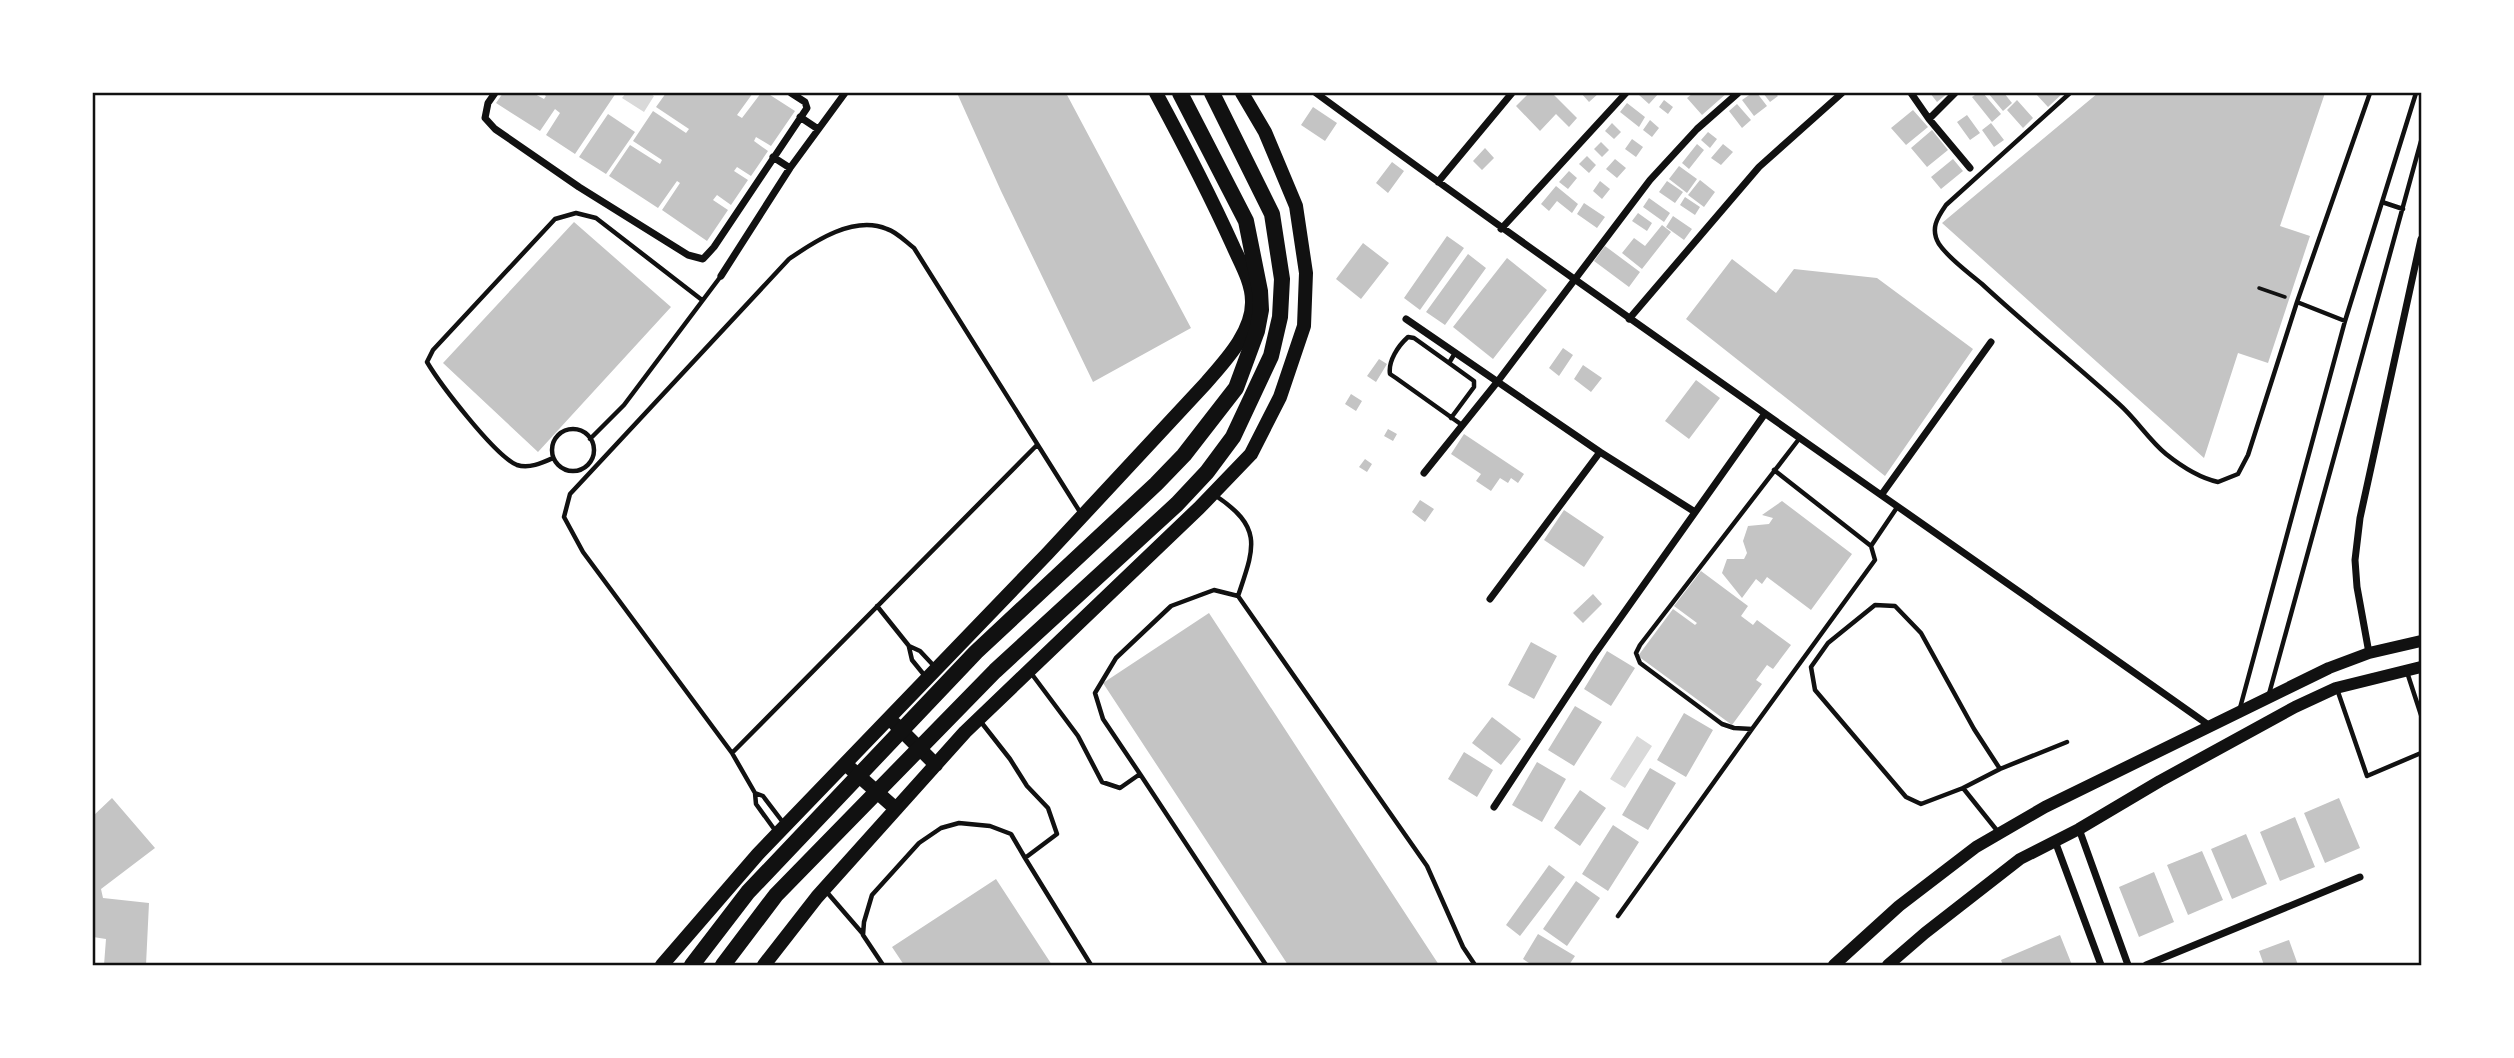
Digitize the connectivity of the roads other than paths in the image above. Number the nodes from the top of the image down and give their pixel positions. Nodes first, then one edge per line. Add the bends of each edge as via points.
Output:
1 (495, 93) edge
2 (791, 93) edge
3 (845, 93) edge
4 (1156, 93) edge
5 (1180, 93) edge
6 (1212, 93) edge
7 (1242, 93) edge
8 (1316, 93) edge
9 (1512, 93) edge
10 (1626, 93) edge
11 (1738, 93) edge
12 (1842, 93) edge
13 (1911, 93) edge
14 (1955, 93) edge
15 (2070, 93) edge
16 (2370, 93) edge
17 (2416, 93) edge
18 (800, 117) junction
19 (1929, 119) junction
20 (818, 129) junction
21 (2421, 141) edge
22 (773, 157) junction
23 (790, 168) junction
24 (1970, 168) dead end
25 (1438, 182) junction
26 (2382, 202) junction
27 (2403, 209) junction
28 (1501, 229) junction
29 (2421, 239) edge
30 (721, 276) joint
31 (1575, 281) junction
32 (702, 300) junction
33 (2297, 302) junction
34 (1406, 319) dead end
35 (1629, 319) junction
36 (2346, 321) junction
37 (1991, 342) dead end
38 (1455, 353) junction
39 (1449, 363) junction
40 (1497, 381) junction
41 (1764, 415) junction
42 (1451, 418) junction
43 (1462, 425) junction
44 (590, 439) junction
45 (1799, 439) junction
46 (1037, 444) junction
47 (1600, 452) junction
48 (553, 458) junction
49 (1774, 470) junction
50 (1424, 473) dead end
51 (1213, 494) junction
52 (1882, 494) junction
53 (1898, 505) junction
54 (1695, 512) junction
55 (1083, 516) junction
56 (1871, 546) junction
57 (1238, 596) junction
58 (1490, 598) dead end
59 (877, 606) junction
60 (2421, 641) edge
61 (909, 646) junction
62 (2369, 653) junction
63 (2421, 667) edge
64 (1028, 670) junction
65 (2406, 670) junction
66 (932, 673) junction
67 (2336, 688) junction
68 (2268, 696) junction
69 (2239, 712) junction
70 (2421, 715) edge
71 (889, 718) junction
72 (978, 719) junction
73 (2210, 726) junction
74 (1752, 729) junction
75 (2067, 742) dead end
76 (732, 753) junction
77 (2421, 753) edge
78 (844, 764) junction
79 (936, 765) junction
80 (2000, 769) junction
81 (1140, 774) junction
82 (1963, 788) junction
83 (755, 793) junction
84 (1494, 807) dead end
85 (896, 809) junction
86 (2079, 829) junction
87 (781, 830) junction
88 (2000, 834) junction
89 (2055, 841) junction
90 (1025, 859) junction
91 (2360, 877) dead end
92 (824, 889) junction
93 (1618, 916) dead end
94 (863, 935) junction
95 (662, 965) edge
96 (692, 965) edge
97 (723, 965) edge
98 (764, 965) edge
99 (883, 965) edge
100 (1091, 965) edge
101 (1266, 965) edge
102 (1475, 965) edge
103 (1834, 965) edge
104 (1888, 965) edge
105 (2101, 965) edge
106 (2128, 965) edge
107 (2146, 965) edge

1 - 22 street via 485,118 495,130 688,255 703,259
2 - 18 street via 807,105
3 - 20 street
4 - 55 main road via 1202,177 1245,273 1252,301 1246,329 1227,358
5 - 96 highway via 1246,221 1260,291 1257,331 1236,388 1156,484 976,652 748,892
6 - 97 highway via 1272,214 1282,279 1271,356 1233,437 1177,504 995,671 776,895
7 - 51 main road via 1265,132 1296,206 1306,273 1304,326 1280,397 1251,454
8 - 25 street
9 - 25 street
10 - 28 street
11 - 31 street via 1650,180
12 - 35 street via 1759,167
13 - 19 street
14 - 19 street
15 - 33 lane via 1945,205 1934,230 1948,254 2121,406 2166,454 2211,481 2227,481 2238,474 2248,455
16 - 33 lane
17 - 26 lane
18 - 20 street
18 - 22 street
19 - 24 street
20 - 23 street
21 - 27 lane
22 - 23 street
23 - 30 street
25 - 28 street
26 - 27 lane
26 - 36 lane
27 - 68 lane
28 - 31 street
29 - 62 street via 2360,518 2355,560
30 - 32 lane
31 - 35 street
31 - 40 street
32 - 44 lane via 624,405
32 - 48 lane via 596,218 576,213 555,219 427,362 508,459 529,467
33 - 36 lane
34 - 38 street
35 - 41 street
36 - 69 lane
37 - 52 street
38 - 39 lane
38 - 40 street
39 - 42 lane via 1474,380 1474,387
39 - 42 lane via 1408,337 1389,368 1390,374
40 - 43 street
40 - 47 street
41 - 45 street
41 - 54 street
42 - 43 lane
43 - 50 street
44 - 48 lane via 580,431 566,430 555,438
44 - 48 lane via 594,453 582,469 569,471
45 - 49 lane
45 - 52 street
46 - 55 lane
46 - 59 lane
46 - 76 lane via 915,248 887,228 862,225 821,238 789,259 570,494 564,517 583,552
47 - 54 street
47 - 58 street
49 - 56 lane
49 - 74 lane via 1636,653 1640,663 1722,724
51 - 57 lane via 1232,507 1251,530 1251,558
51 - 64 main road
52 - 53 street
53 - 56 lane
53 - 73 street
54 - 84 street
55 - 66 main road
56 - 74 lane via 1875,560
57 - 81 lane via 1214,590 1171,606 1116,658 1095,693 1103,719
57 - 102 lane via 1427,866
59 - 61 lane
59 - 76 lane
60 - 62 main road
61 - 66 lane via 920,651
61 - 66 lane via 912,660
62 - 68 main road
63 - 65 main road
64 - 72 main road
64 - 81 lane via 1078,736 1102,782 1120,788
65 - 67 main road
65 - 70 lane
66 - 71 main road
67 - 77 lane via 2367,776
67 - 86 main road via 2246,733
68 - 69 main road
69 - 73 main road
71 - 78 main road
71 - 79 main road
72 - 79 main road
72 - 90 lane via 1048,808 1057,834
73 - 88 main road
74 - 93 lane
75 - 80 lane
76 - 83 lane
78 - 85 main road
78 - 87 main road
79 - 85 main road
80 - 82 lane
80 - 82 lane via 1921,633 1895,606 1875,604 1828,643 1811,667 1815,690 1906,797 1922,804
81 - 101 lane
82 - 88 lane
83 - 87 lane via 763,796
83 - 87 lane via 756,804
85 - 92 main road
86 - 89 main road
86 - 106 street
87 - 95 main road
88 - 103 main road via 1899,906
89 - 104 main road via 2020,859
89 - 105 street
90 - 94 lane via 1011,834 990,826 959,823 941,828 919,844 872,895
90 - 100 lane
91 - 107 street
92 - 94 lane
92 - 98 main road
94 - 99 lane

